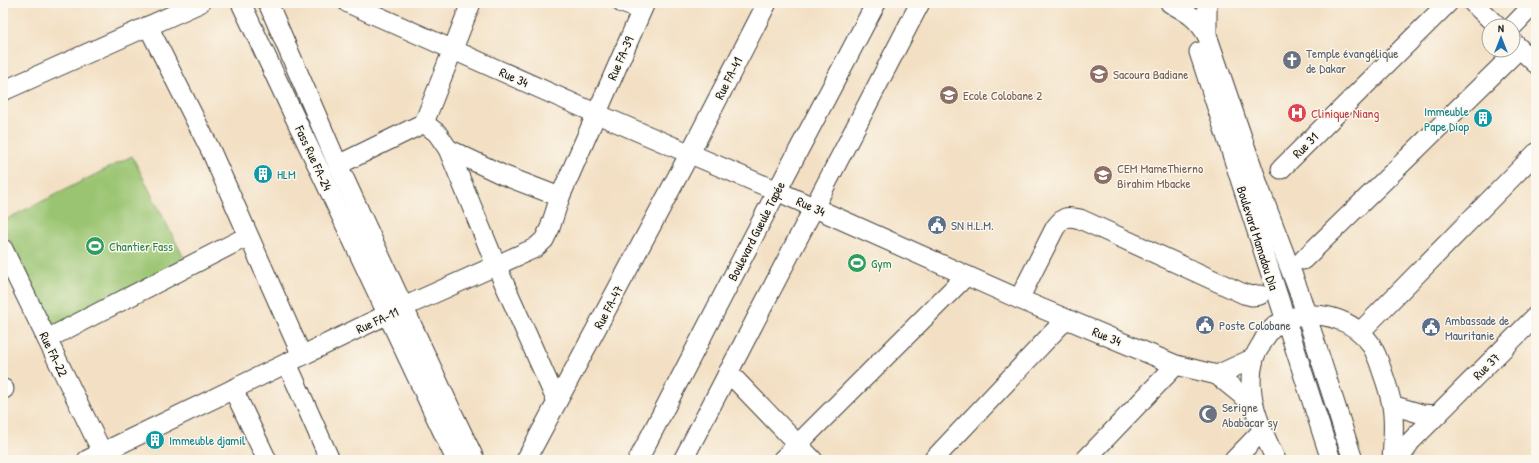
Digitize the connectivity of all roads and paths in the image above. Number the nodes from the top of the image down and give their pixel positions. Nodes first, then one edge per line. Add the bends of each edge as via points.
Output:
1 (200, 3) edge
2 (241, 3) edge
3 (268, 3) edge
4 (348, 3) edge
5 (471, 3) edge
6 (622, 3) edge
7 (767, 3) edge
8 (876, 3) edge
9 (920, 3) edge
10 (1170, 3) edge
11 (1207, 3) edge
12 (1448, 3) edge
13 (1473, 3) edge
14 (1535, 3) edge
15 (643, 7) edge
16 (1193, 9) edge
17 (1488, 18) edge
18 (1521, 18) edge
19 (148, 26) junction
20 (1207, 35) junction
21 (452, 49) junction
22 (1521, 50) edge
23 (1504, 58) edge
24 (1536, 64) edge
25 (3, 91) edge
26 (595, 113) junction
27 (424, 123) junction
28 (448, 149) junction
29 (690, 153) junction
30 (1536, 154) edge
31 (338, 165) junction
32 (1281, 169) dead end
33 (777, 191) junction
34 (560, 197) junction
35 (814, 207) junction
36 (248, 236) junction
37 (4, 254) edge
38 (1303, 260) dead end
39 (496, 265) junction
40 (966, 276) junction
41 (1260, 295) dead end
42 (1018, 299) junction
43 (396, 310) junction
44 (1305, 314) junction
45 (1536, 316) edge
46 (1066, 319) junction
47 (1285, 320) junction
48 (1360, 332) junction
49 (47, 339) junction
50 (1254, 358) junction
51 (294, 360) junction
52 (1176, 364) junction
53 (728, 372) junction
54 (1217, 375) junction
55 (233, 389) junction
56 (557, 402) junction
57 (1253, 404) junction
58 (1392, 405) junction
59 (1437, 415) junction
60 (1262, 431) junction
61 (798, 444) junction
62 (99, 458) edge
63 (267, 460) edge
64 (330, 460) edge
65 (456, 460) edge
66 (475, 460) edge
67 (526, 460) edge
68 (638, 460) edge
69 (683, 460) edge
70 (782, 460) edge
71 (813, 460) edge
72 (933, 460) edge
73 (1085, 460) edge
74 (1234, 460) edge
75 (1276, 460) edge
76 (1331, 460) edge
77 (1353, 460) edge
78 (1392, 460) edge
79 (1399, 460) edge

1 - 19 street
2 - 43 street, Fass Rue FA-24
3 - 31 street
4 - 21 street, Rue 34
5 - 21 street
6 - 15 street
7 - 29 street, Rue FA-41
8 - 33 street, Boulevard Gueule Tapée
9 - 35 street
10 - 16 street
11 - 20 street
12 - 32 street, Rue 31
13 - 17 street
14 - 18 street
15 - 26 street, Rue FA-39
16 - 20 street
16 - 47 street, Boulevard Mamadou Dia via 1199,52
19 - 25 street
19 - 36 street via 210,151
20 - 44 street, Boulevard Mamadou Dia
21 - 26 street, Rue 34
21 - 27 street
22 - 24 street
23 - 38 street
26 - 29 street, Rue 34
26 - 34 street, Rue FA-11
27 - 28 street via 437,133
27 - 31 street
28 - 34 street via 503,175
28 - 39 street
29 - 33 street, Rue 34
29 - 56 street, Rue FA-47
30 - 48 street
31 - 43 street
33 - 35 street, Rue 34
33 - 68 street, Boulevard Gueule Tapée
34 - 39 street, Rue FA-11 via 544,240 534,248
35 - 40 street, Rue 34
35 - 53 street
36 - 49 street
36 - 51 street
37 - 49 street, Rue FA-22
39 - 43 street, Rue FA-11
39 - 56 street
40 - 42 street, Rue 34
40 - 61 street
41 - 42 street via 1244,294 1080,219 1068,216 1055,228
42 - 46 street, Rue 34
43 - 51 street, Rue FA-11
43 - 65 street
43 - 66 street via 451,410
44 - 47 street
44 - 48 street via 1337,319
44 - 77 street, Boulevard Mamadou Dia
45 - 59 street, Rue 37
46 - 52 street, Rue 34
46 - 72 street
47 - 50 street via 1265,337
47 - 76 street, Boulevard Mamadou Dia
48 - 58 street via 1378,359
49 - 62 street, Rue FA-22
50 - 54 street
50 - 57 street via 1251,377
51 - 55 street, Rue FA-11
51 - 64 street
52 - 54 street, Rue 34
52 - 73 street
53 - 61 street
53 - 69 street
54 - 57 street
55 - 62 street, Rue FA-11
55 - 63 street
56 - 67 street, Rue FA-47
57 - 60 street
58 - 59 street via 1422,414
58 - 78 street
59 - 79 street, Rue 37 via 1410,442
60 - 74 street
60 - 75 street
61 - 70 street
61 - 71 street

